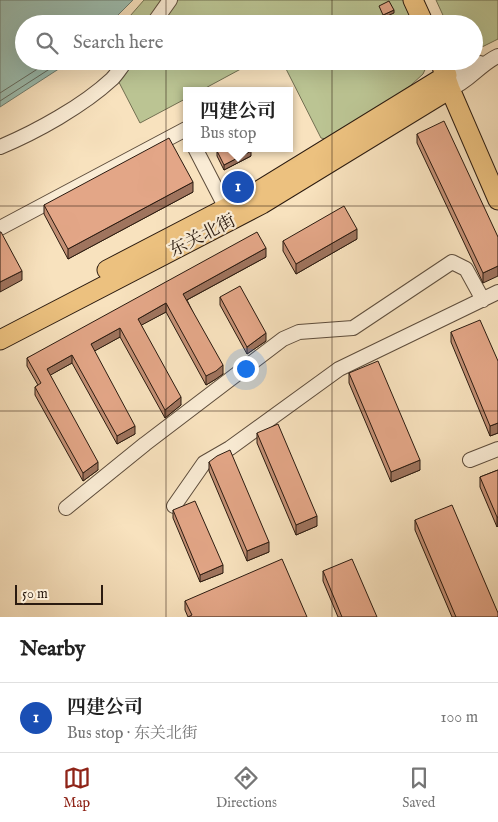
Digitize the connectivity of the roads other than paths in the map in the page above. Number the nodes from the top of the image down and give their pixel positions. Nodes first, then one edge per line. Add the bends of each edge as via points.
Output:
1 (170, 0) edge
2 (413, 0) edge
3 (160, 15) edge
4 (420, 15) edge
5 (120, 70) edge
6 (467, 70) edge
7 (449, 78) edge
8 (183, 131) edge
9 (0, 147) edge
10 (197, 152) edge
11 (498, 175) edge
12 (498, 200) edge
13 (226, 208) junction
14 (0, 228) edge
15 (498, 292) edge
16 (483, 300) junction
17 (0, 326) edge
18 (0, 340) edge
19 (498, 448) edge
20 (470, 460) dead end
21 (174, 506) dead end
22 (66, 508) dead end

1 - 3 street
2 - 4 main road
5 - 9 street via 82,103
6 - 7 street
7 - 11 main road
7 - 12 main road
7 - 13 main road, 东关北街 via 255,194
7 - 18 main road, 东关北街 via 262,204
8 - 14 street
10 - 13 street
13 - 17 main road, 东关北街
15 - 16 street
16 - 21 street via 340,369 204,463
16 - 22 street via 466,270 452,262 353,328 299,332 283,339
19 - 20 street

